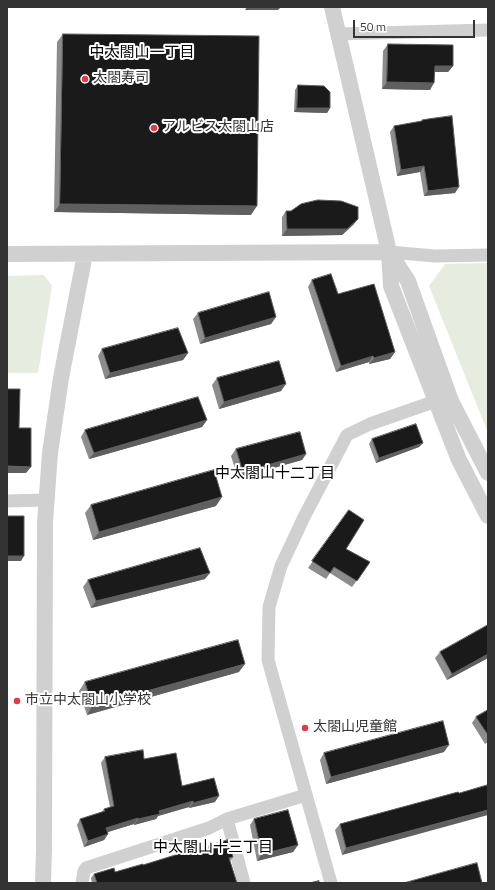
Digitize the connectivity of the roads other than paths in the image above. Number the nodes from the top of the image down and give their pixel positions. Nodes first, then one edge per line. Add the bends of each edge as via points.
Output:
1 (332, 7) edge
2 (488, 30) edge
3 (338, 34) junction
4 (389, 252) junction
5 (7, 254) edge
6 (85, 254) junction
7 (488, 255) edge
8 (436, 401) junction
9 (459, 460) junction
10 (486, 465) edge
11 (46, 500) junction
12 (7, 501) edge
13 (488, 516) edge
14 (306, 795) junction
15 (227, 819) junction
16 (43, 883) edge
17 (82, 883) edge
18 (244, 883) edge
19 (331, 883) edge

1 - 3 street
2 - 3 street
3 - 4 street
4 - 6 street
4 - 7 street via 436,256
4 - 8 street via 391,286
4 - 10 street via 408,281 451,401
5 - 6 street
6 - 11 street via 61,378
8 - 9 street
8 - 14 street via 370,424 347,435 281,566 269,608 268,660
9 - 10 street
9 - 13 street
11 - 12 street
11 - 16 street
14 - 15 street
14 - 19 street
15 - 17 street via 209,828 86,868
15 - 18 street

